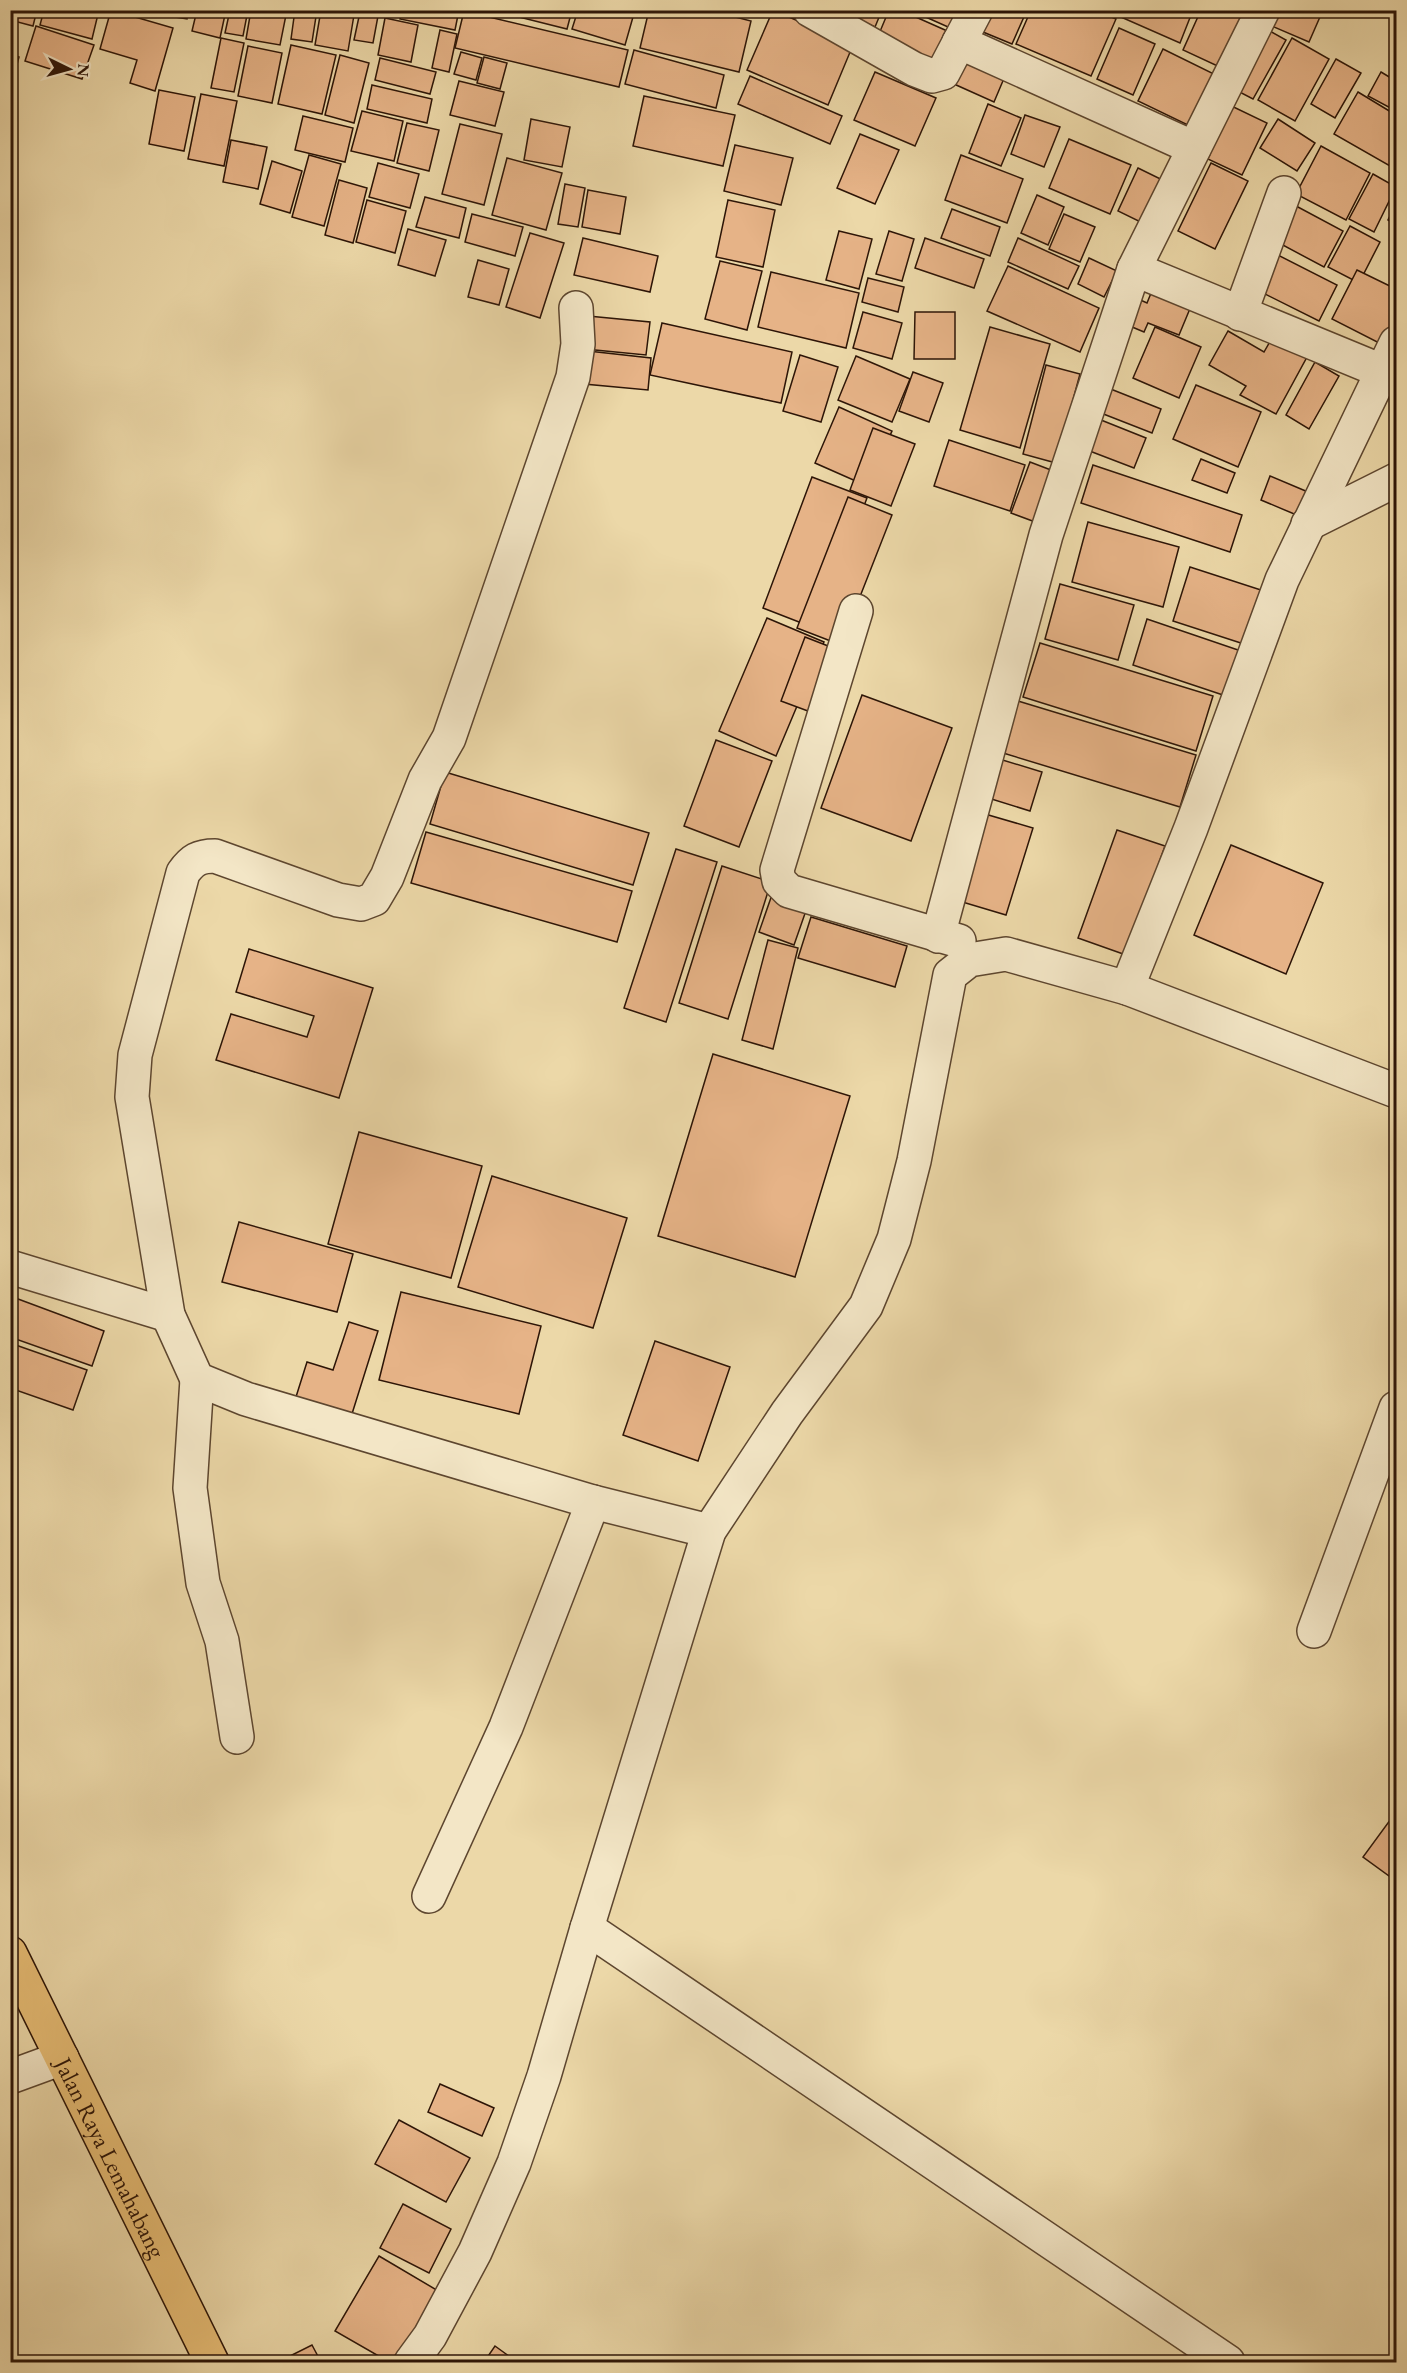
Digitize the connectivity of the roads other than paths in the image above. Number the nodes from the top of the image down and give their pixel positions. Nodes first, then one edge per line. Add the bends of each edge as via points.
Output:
1 (810, 10) edge
2 (976, 10) edge
3 (1263, 10) edge
4 (959, 42) junction
5 (1194, 148) junction
6 (1284, 193) dead end
7 (1134, 269) junction
8 (576, 308) dead end
9 (1240, 314) junction
10 (1396, 343) edge
11 (1389, 375) edge
12 (1396, 480) edge
13 (1308, 524) junction
14 (856, 611) dead end
15 (938, 936) junction
16 (969, 960) junction
17 (1127, 988) junction
18 (1396, 1091) edge
19 (10, 1268) edge
20 (168, 1315) junction
21 (197, 1378) junction
22 (1396, 1408) edge
23 (593, 1502) junction
24 (710, 1532) junction
25 (1314, 1631) dead end
26 (237, 1737) dead end
27 (429, 1896) dead end
28 (587, 1928) junction
29 (10, 1953) edge
30 (62, 2058) junction
31 (10, 2078) edge
32 (212, 2362) edge
33 (411, 2362) edge
34 (1228, 2362) edge

1 - 4 street via 932,76 943,73
2 - 4 street
3 - 5 street
4 - 5 street
5 - 7 street
6 - 9 street
7 - 9 street
7 - 15 street via 1046,535
8 - 20 street via 578,344 573,377 449,738 425,780 387,877 374,899 361,904 338,900 215,856 201,856 183,873 135,1055 132,1097
9 - 11 street
10 - 11 street
11 - 13 street
12 - 13 street
13 - 17 street via 1282,580 1191,828
14 - 15 street via 777,870 779,881 789,891
15 - 16 street via 963,942
16 - 17 street via 1006,954
16 - 24 street via 950,975 914,1161 894,1239 866,1306 787,1413
17 - 18 street
19 - 20 street
20 - 21 street
21 - 23 street via 246,1399
21 - 26 street via 192,1499 203,1583 222,1641
22 - 25 street
23 - 24 street
23 - 27 street via 506,1727
24 - 28 street
28 - 33 street via 514,2163 475,2252 430,2336
28 - 34 street
29 - 30 main road, Jalan Raya Lemahabang
30 - 31 street
30 - 32 main road, Jalan Raya Lemahabang

